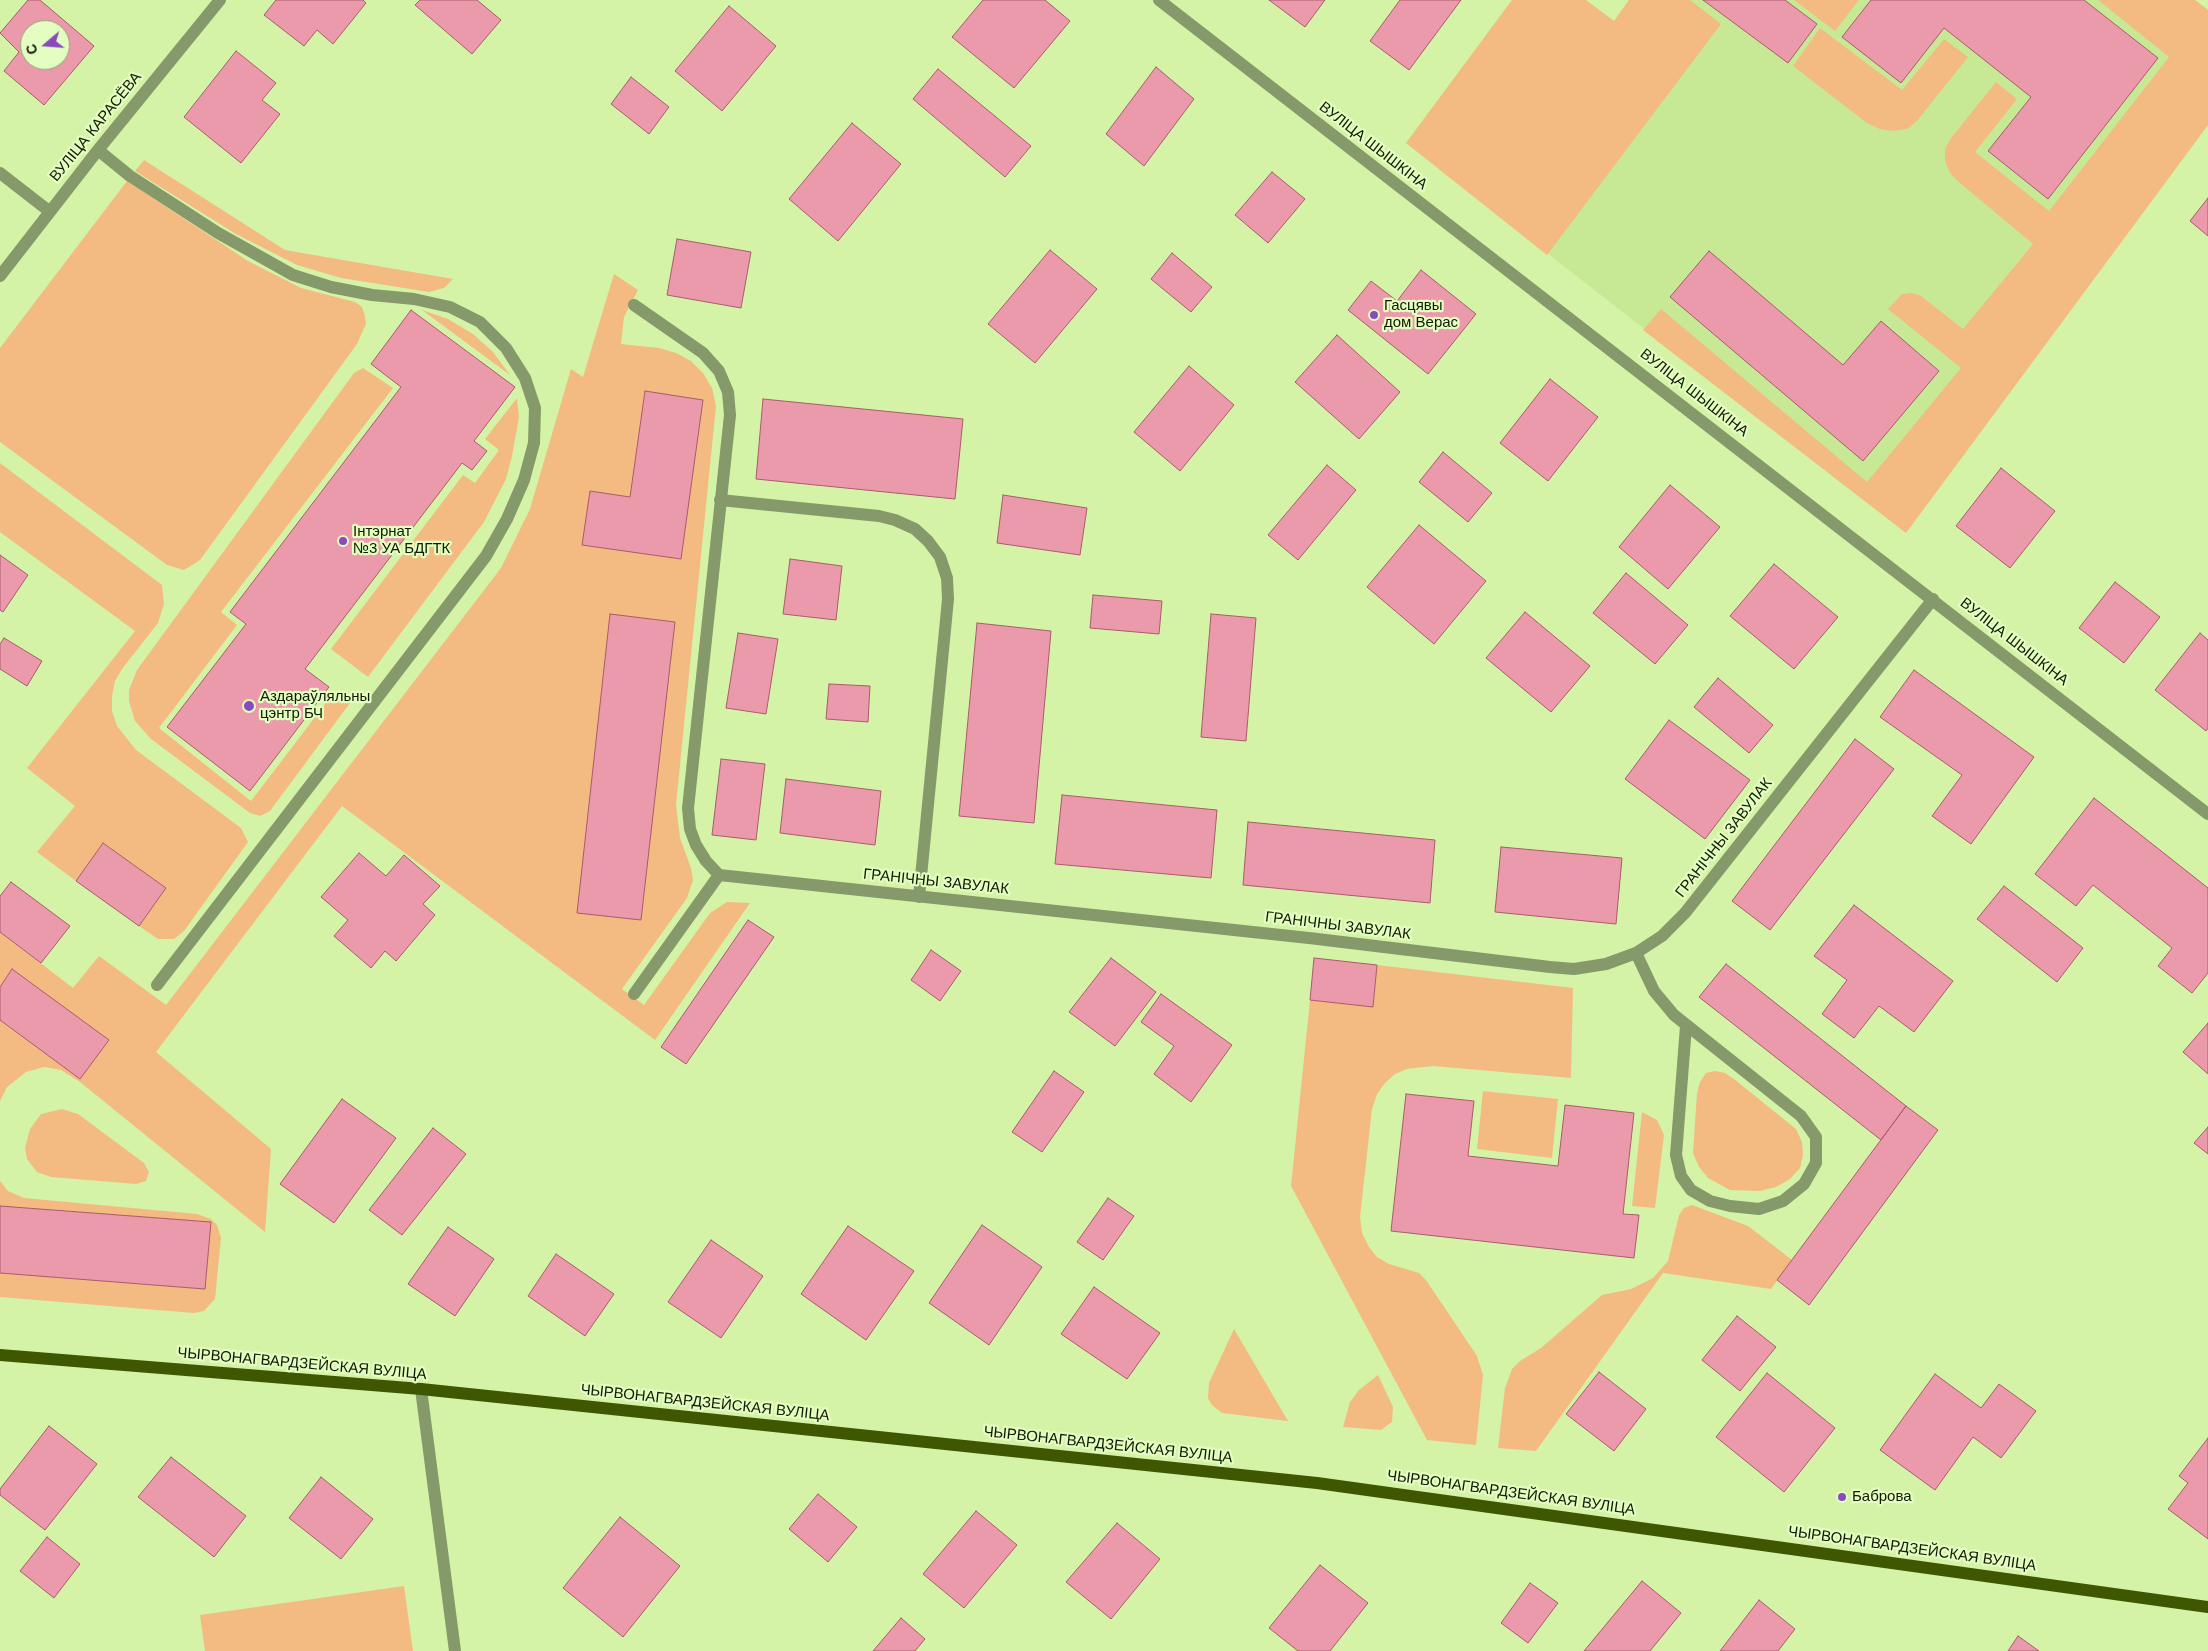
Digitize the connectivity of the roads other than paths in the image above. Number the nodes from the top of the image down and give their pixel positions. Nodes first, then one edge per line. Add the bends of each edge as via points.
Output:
1 (220, 0) edge
2 (1159, 0) edge
3 (98, 150) junction
4 (0, 173) edge
5 (50, 211) junction
6 (0, 276) edge
7 (634, 305) dead end
8 (720, 500) junction
9 (1933, 599) junction
10 (2208, 814) edge
11 (719, 875) junction
12 (919, 897) junction
13 (1636, 953) junction
14 (157, 985) dead end
15 (634, 994) dead end
16 (1686, 1026) junction
17 (0, 1355) edge
18 (421, 1389) junction
19 (2208, 1606) edge
20 (455, 1651) edge

1 - 3 street, ВУЛІЦА КАРАСЁВА
2 - 9 street, ВУЛІЦА ШЫШКІНА
3 - 5 street, ВУЛІЦА КАРАСЁВА
3 - 14 street via 130,176 218,233 293,275 331,287 450,307 480,322 506,348 525,378 534,408 534,443 524,480 486,556
4 - 5 street
5 - 6 street, ВУЛІЦА КАРАСЁВА
7 - 8 street via 703,353 719,371 728,392 730,415
8 - 11 street via 688,808 690,829 696,844
8 - 12 street via 895,520 915,529 940,557 947,578 948,599
9 - 10 street, ВУЛІЦА ШЫШКІНА
9 - 13 street, ГРАНІЧНЫ ЗАВУЛАК via 1685,913 1662,936
11 - 12 street, ГРАНІЧНЫ ЗАВУЛАК
11 - 15 street
12 - 13 street, ГРАНІЧНЫ ЗАВУЛАК via 1574,969 1606,964
13 - 16 street via 1654,991
16 - 16 street via 1801,1116 1816,1137 1816,1163 1804,1184 1782,1201 1759,1208 1730,1206 1710,1201 1692,1190 1681,1176 1676,1155
17 - 18 main road, ЧЫРВОНАГВАРДЗЕЙСКАЯ ВУЛІЦА
18 - 19 main road, ЧЫРВОНАГВАРДЗЕЙСКАЯ ВУЛІЦА via 1317,1483
18 - 20 street

